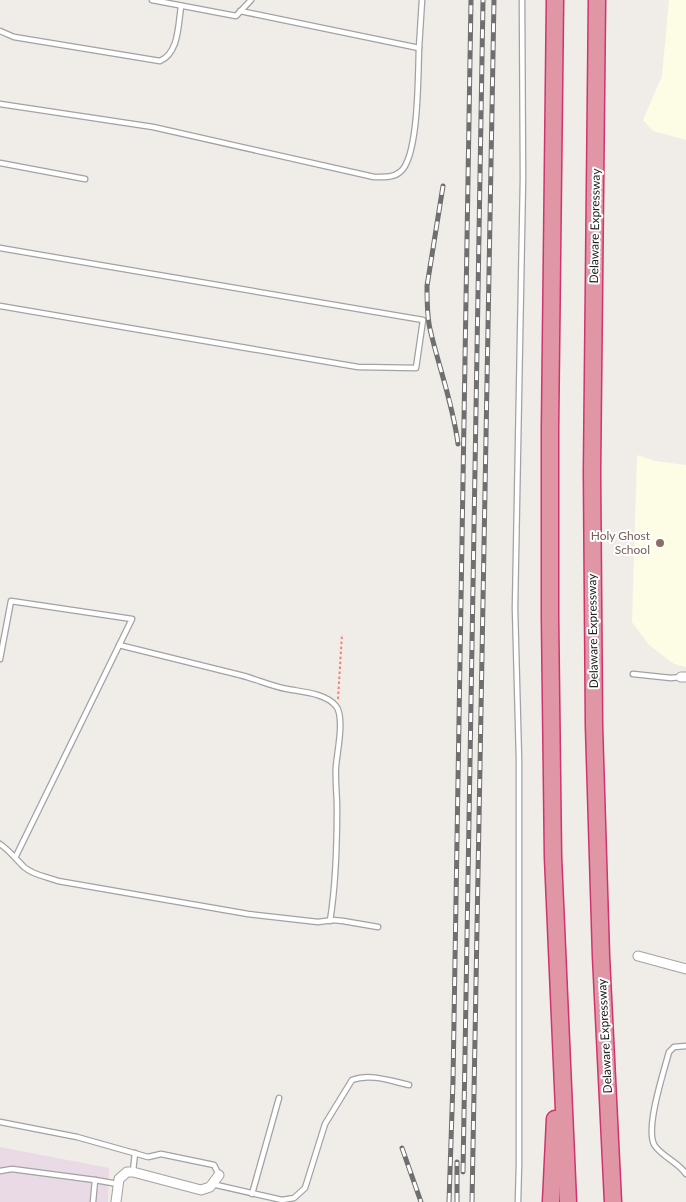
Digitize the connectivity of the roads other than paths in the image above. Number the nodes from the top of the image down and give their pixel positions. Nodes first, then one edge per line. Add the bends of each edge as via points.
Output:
1 (152, 0) edge
2 (251, 0) edge
3 (422, 0) edge
4 (522, 0) edge
5 (554, 0) edge
6 (597, 0) edge
7 (182, 6) junction
8 (240, 11) junction
9 (0, 31) edge
10 (419, 48) junction
11 (0, 104) edge
12 (0, 163) edge
13 (85, 179) dead end
14 (0, 248) edge
15 (0, 306) edge
16 (119, 645) junction
17 (0, 659) edge
18 (633, 674) dead end
19 (684, 677) edge
20 (0, 844) edge
21 (16, 856) junction
22 (330, 921) junction
23 (378, 927) dead end
24 (638, 956) dead end
25 (686, 969) edge
26 (686, 1046) edge
27 (562, 1062) junction
28 (410, 1085) dead end
29 (279, 1098) dead end
30 (0, 1122) edge
31 (135, 1153) junction
32 (0, 1171) edge
33 (133, 1172) junction
34 (686, 1174) edge
35 (219, 1175) joint
36 (95, 1180) junction
37 (118, 1184) junction
38 (212, 1184) junction
39 (252, 1194) junction
40 (614, 1199) edge
41 (93, 1202) edge
42 (116, 1202) edge
43 (518, 1202) edge
44 (551, 1202) edge
45 (568, 1202) edge

1 - 7 lane
2 - 8 lane
3 - 10 lane
4 - 43 lane via 515,608 519,760
5 - 27 highway via 550,618 553,857
6 - 40 highway, Delaware Expressway via 592,472 594,726 602,975
7 - 8 lane via 236,16
7 - 9 lane via 174,49 160,61 14,37
8 - 10 lane
10 - 11 lane via 413,138 401,172 390,177 374,177 152,127
12 - 13 lane
14 - 15 lane via 423,320 416,368 367,367
16 - 17 lane via 132,619 11,601
16 - 21 lane
16 - 22 lane via 287,689 302,690 336,706 340,723
18 - 19 lane
20 - 21 lane
21 - 22 lane via 26,868 58,881 248,914
22 - 23 lane
24 - 25 street
26 - 34 lane via 674,1047 668,1052 651,1132 658,1150
27 - 44 highway via 555,1110
27 - 45 highway
28 - 39 lane via 376,1077 352,1080 325,1124 305,1188 294,1198 282,1200
29 - 39 lane
30 - 31 lane via 77,1137
31 - 33 lane
31 - 35 lane via 148,1157 161,1154 214,1165
32 - 36 lane via 12,1169
33 - 37 street via 123,1175
33 - 38 street via 197,1189 206,1189
35 - 38 street
36 - 37 lane
36 - 41 lane
37 - 42 street
38 - 39 lane

